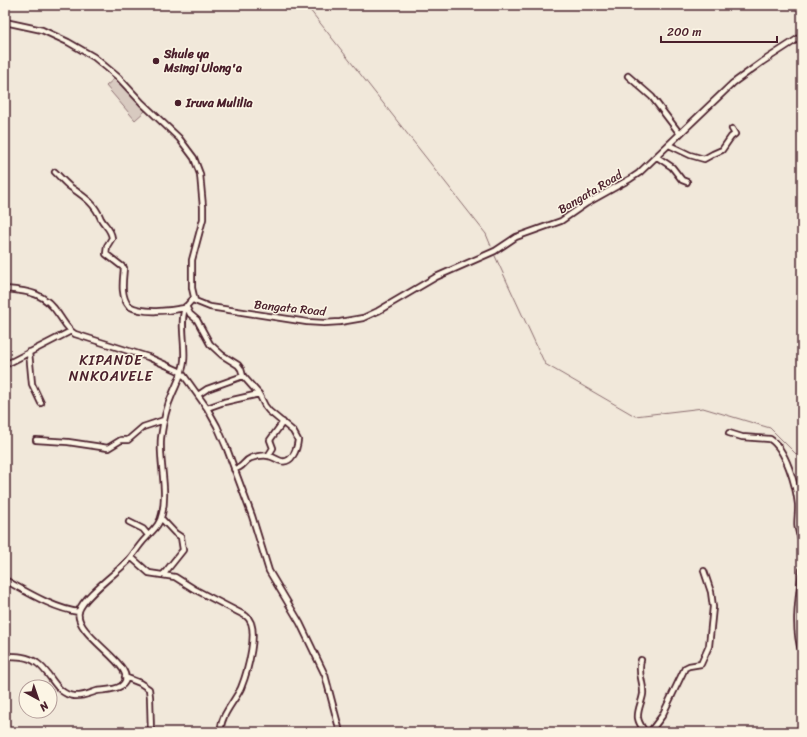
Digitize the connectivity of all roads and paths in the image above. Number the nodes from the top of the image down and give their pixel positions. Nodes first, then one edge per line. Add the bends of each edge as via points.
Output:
1 (5, 22) edge
2 (802, 36) edge
3 (628, 76) dead end
4 (732, 129) dead end
5 (680, 134) junction
6 (669, 145) junction
7 (657, 157) junction
8 (55, 172) dead end
9 (687, 182) dead end
10 (5, 289) edge
11 (194, 298) junction
12 (186, 307) junction
13 (70, 331) junction
14 (29, 352) junction
15 (5, 365) edge
16 (182, 373) junction
17 (243, 376) junction
18 (259, 394) junction
19 (198, 395) junction
20 (41, 403) dead end
21 (207, 408) junction
22 (164, 420) junction
23 (283, 422) junction
24 (729, 433) dead end
25 (36, 440) dead end
26 (268, 456) junction
27 (234, 469) junction
28 (161, 518) junction
29 (129, 522) dead end
30 (148, 535) junction
31 (802, 540) edge
32 (132, 556) junction
33 (802, 570) edge
34 (704, 571) dead end
35 (163, 575) junction
36 (5, 580) edge
37 (79, 612) junction
38 (802, 653) edge
39 (5, 656) edge
40 (641, 660) dead end
41 (125, 677) junction
42 (151, 732) edge
43 (221, 732) edge
44 (340, 732) edge
45 (645, 732) edge
46 (650, 732) edge

1 - 11 street via 42,30 94,57 118,77 179,138 194,158 200,174 203,219 192,260
2 - 5 street, Bangata Road via 733,83
3 - 5 street via 652,98
4 - 6 street via 735,134 723,150 705,158 690,155
5 - 6 street, Bangata Road
6 - 7 street, Bangata Road
7 - 9 street
7 - 11 street, Bangata Road via 630,180 587,203 561,222 516,237 495,251 436,277 363,318 308,322 210,307 197,302
8 - 12 street via 69,186 87,198 109,229 113,237 107,246 106,254 124,268 122,282 125,301 129,306 155,311 172,311
10 - 13 street via 35,293 45,298
11 - 12 street
12 - 16 street via 183,328 185,358
12 - 17 street via 197,320 210,344 238,365
13 - 14 street
13 - 16 street via 148,357
14 - 15 street
14 - 20 street via 32,384
16 - 19 street
16 - 22 street
17 - 18 street
17 - 19 street
18 - 21 street
18 - 23 street via 270,411
19 - 21 street
21 - 27 street via 220,431
22 - 25 street via 143,427 128,440 121,440 108,448
22 - 28 street via 161,444 164,494
23 - 26 street via 270,440 273,448
23 - 26 street via 293,430 298,440 292,458 282,461
24 - 31 street via 742,437 770,439 779,448 795,490 798,507 797,528
26 - 27 street via 251,458 240,468
27 - 44 street via 269,571 300,623 325,675
28 - 30 street via 157,527
28 - 35 street via 181,537 183,550
29 - 30 street via 143,529
30 - 32 street
32 - 35 street via 149,573
32 - 37 street via 90,596
33 - 38 street via 798,620
34 - 46 street via 713,602 708,646 701,664 685,668 662,716
35 - 43 street via 179,579 246,616 251,622 252,642 244,681 223,719
36 - 37 street via 42,599
37 - 41 street via 83,629 116,661
39 - 41 street via 22,657 36,662 60,690 72,696 117,687 122,685
40 - 45 street via 639,672 643,695 638,718
41 - 42 street via 145,685 148,689

